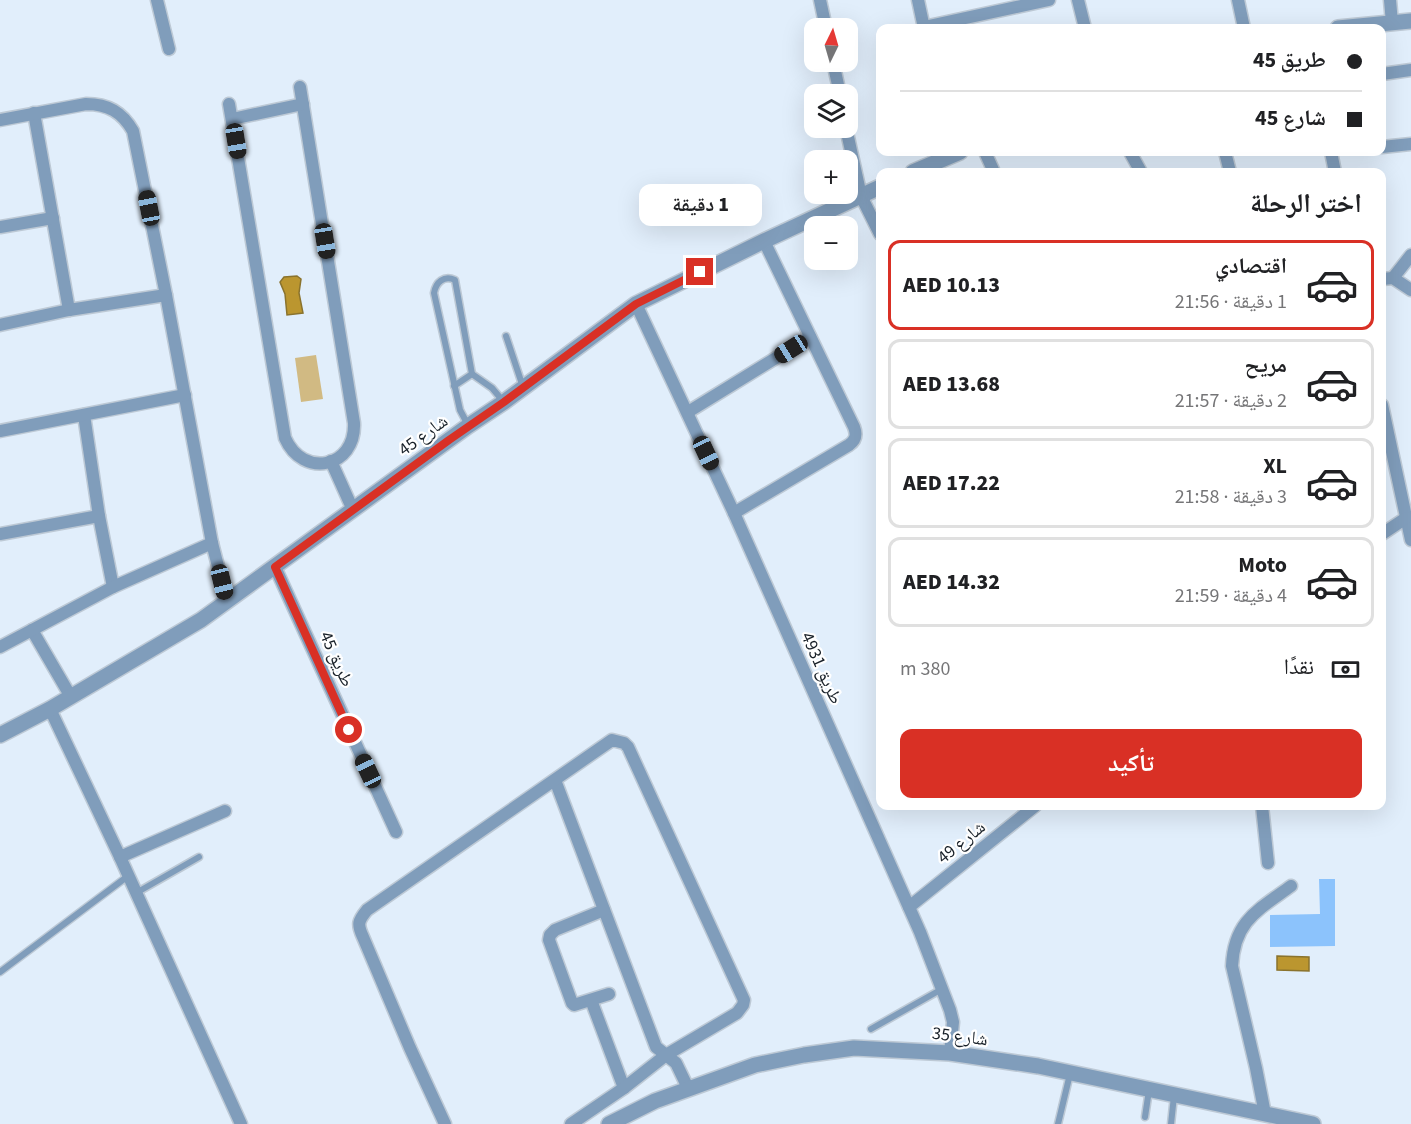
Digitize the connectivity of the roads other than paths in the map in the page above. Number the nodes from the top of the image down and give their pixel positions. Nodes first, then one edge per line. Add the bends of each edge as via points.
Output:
1 (158, 0) edge
2 (820, 0) edge
3 (918, 0) edge
4 (1049, 0) edge
5 (1078, 0) edge
6 (1238, 0) edge
7 (1390, 0) edge
8 (824, 18) edge
9 (1411, 21) edge
10 (1392, 23) junction
11 (923, 24) edge
12 (942, 24) edge
13 (1084, 24) edge
14 (1243, 24) edge
15 (1381, 24) edge
16 (169, 49) dead end
17 (1411, 70) edge
18 (1386, 73) edge
19 (300, 87) dead end
20 (230, 104) dead end
21 (303, 104) junction
22 (34, 113) junction
23 (232, 119) junction
24 (0, 120) edge
25 (848, 138) edge
26 (1411, 144) edge
27 (1386, 147) edge
28 (951, 156) edge
29 (922, 168) edge
30 (876, 189) edge
31 (861, 196) junction
32 (53, 218) junction
33 (876, 226) edge
34 (0, 227) edge
35 (764, 241) junction
36 (1411, 255) edge
37 (1387, 278) edge
38 (1411, 290) edge
39 (166, 295) junction
40 (636, 304) junction
41 (69, 310) junction
42 (0, 325) edge
43 (506, 336) dead end
44 (810, 337) junction
45 (472, 374) junction
46 (454, 386) junction
47 (523, 387) junction
48 (185, 395) junction
49 (504, 402) junction
50 (688, 412) junction
51 (84, 415) junction
52 (1386, 424) edge
53 (468, 426) junction
54 (0, 431) edge
55 (332, 461) junction
56 (353, 510) junction
57 (734, 513) junction
58 (99, 516) junction
59 (1406, 518) junction
60 (1386, 531) edge
61 (0, 534) edge
62 (1410, 534) edge
63 (212, 543) junction
64 (275, 567) junction
65 (113, 587) junction
66 (227, 601) junction
67 (32, 630) junction
68 (0, 647) edge
69 (71, 697) junction
70 (50, 709) junction
71 (0, 735) edge
72 (555, 780) junction
73 (1030, 810) edge
74 (1262, 810) edge
75 (225, 811) dead end
76 (396, 832) dead end
77 (120, 857) junction
78 (199, 858) dead end
79 (1268, 863) dead end
80 (129, 876) junction
81 (1291, 886) dead end
82 (136, 892) junction
83 (909, 907) junction
84 (604, 910) junction
85 (0, 972) edge
86 (943, 989) junction
87 (609, 994) dead end
88 (591, 1000) junction
89 (871, 1029) dead end
90 (950, 1053) junction
91 (666, 1055) junction
92 (1070, 1073) junction
93 (624, 1088) junction
94 (688, 1088) junction
95 (1149, 1090) junction
96 (1174, 1095) junction
97 (1265, 1114) junction
98 (1145, 1117) dead end
99 (241, 1124) edge
100 (445, 1124) edge
101 (571, 1124) edge
102 (609, 1124) edge
103 (1058, 1124) edge
104 (1171, 1124) edge
105 (1313, 1124) edge

1 - 16 street
2 - 8 street
3 - 11 street
4 - 12 street
5 - 13 street
6 - 14 street
7 - 10 street
9 - 10 street
10 - 15 street
17 - 18 street
19 - 21 street
20 - 23 street
21 - 23 street
21 - 55 street via 354,423 352,442
22 - 24 street
22 - 32 street
22 - 39 street via 98,104 127,121 136,142
23 - 55 street via 285,438 303,459 312,463
25 - 31 street
26 - 27 street
28 - 29 street
30 - 31 street, شارع 45
31 - 33 street
31 - 35 street, شارع 45
32 - 34 street
32 - 41 street
35 - 40 street, شارع 45
35 - 44 street
36 - 37 street
37 - 38 street
39 - 41 street
39 - 48 street
40 - 47 street, شارع 45
40 - 50 street, طريق 4931
41 - 42 street
43 - 47 lane
44 - 50 street
44 - 57 street via 856,437 849,445
45 - 46 lane
45 - 46 lane via 455,280 444,278 434,293
45 - 49 lane
46 - 53 lane
47 - 49 street, شارع 45
48 - 51 street
48 - 63 street
49 - 53 street, شارع 45
50 - 57 street, طريق 4931
51 - 54 street
51 - 58 street
52 - 59 street
53 - 56 street, شارع 45
55 - 56 street
56 - 64 street, شارع 45
57 - 83 street, طريق 4931
58 - 61 street
58 - 65 street
59 - 60 street
59 - 62 street
63 - 65 street
63 - 66 street
64 - 66 street, شارع 45
64 - 76 street, طريق 45
65 - 67 street
66 - 69 street, شارع 45
67 - 68 street
67 - 69 street
69 - 70 street, شارع 45
70 - 71 street, شارع 45
70 - 77 street
72 - 84 street
72 - 91 street via 612,740 624,742 744,1000 737,1013
72 - 100 street via 367,910 360,919 363,937
73 - 83 street, شارع 49
74 - 79 street
75 - 77 street
77 - 80 street
78 - 82 lane
80 - 82 street
80 - 85 lane
81 - 97 street via 1245,922 1233,951 1232,966
82 - 99 street
83 - 86 street, طريق 4931
84 - 88 street via 555,930 549,940 572,1004
84 - 91 street via 656,1047
86 - 89 lane
86 - 90 street, طريق 4931 via 953,1022
87 - 88 street
88 - 93 street
90 - 92 street, شارع 35
90 - 94 street, شارع 35 via 844,1049 755,1065
91 - 93 street
91 - 94 street via 676,1063
92 - 95 street, شارع 35
92 - 103 lane
93 - 101 street
94 - 102 street, شارع 35
95 - 96 street, شارع 35
95 - 98 lane
96 - 97 street, شارع 35
96 - 104 lane
97 - 105 street, شارع 35

